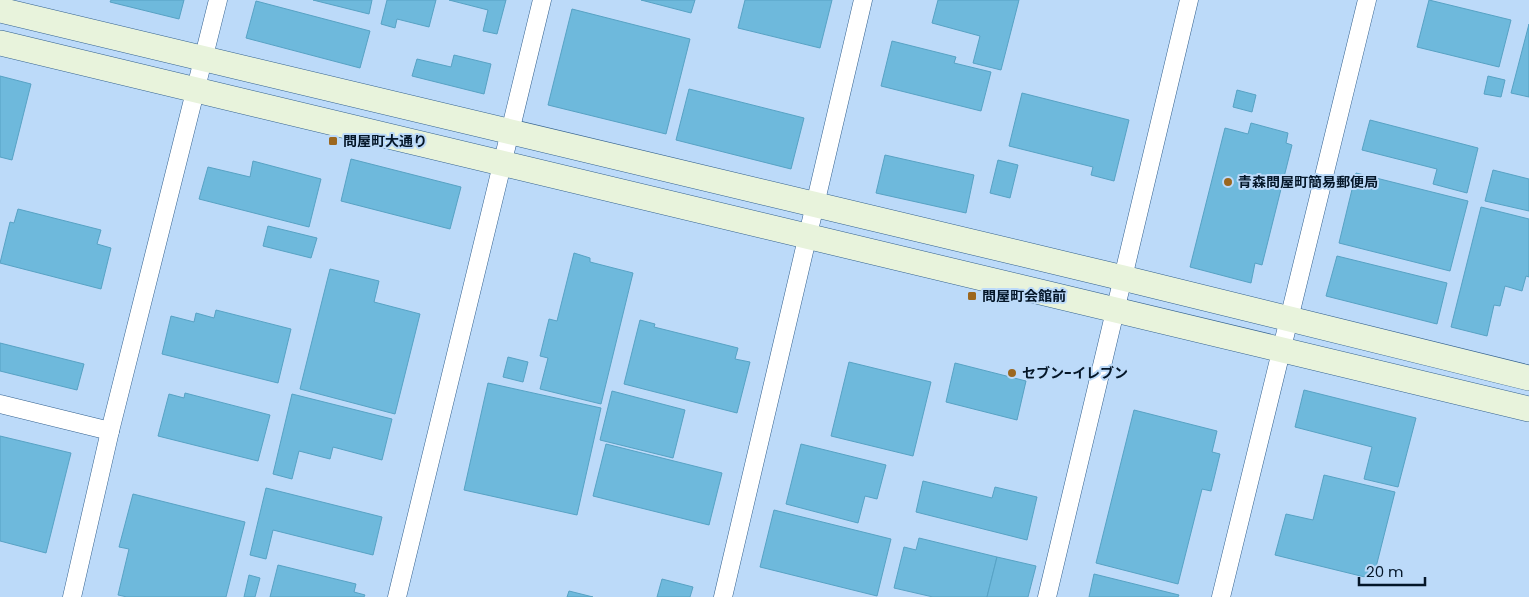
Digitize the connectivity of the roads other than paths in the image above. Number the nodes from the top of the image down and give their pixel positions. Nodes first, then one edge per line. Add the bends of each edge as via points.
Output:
1 (218, 0) edge
2 (542, 0) edge
3 (863, 0) edge
4 (1189, 0) edge
5 (1367, 0) edge
6 (0, 10) edge
7 (0, 43) edge
8 (204, 59) junction
9 (195, 90) junction
10 (510, 132) junction
11 (502, 163) junction
12 (816, 205) junction
13 (809, 237) junction
14 (1123, 278) junction
15 (1116, 310) junction
16 (1288, 320) junction
17 (1280, 351) junction
18 (1529, 378) edge
19 (0, 404) edge
20 (1529, 409) edge
21 (110, 431) junction
22 (72, 597) edge
23 (397, 597) edge
24 (723, 597) edge
25 (1047, 597) edge
26 (1221, 597) edge

1 - 8 street
2 - 10 street
3 - 12 street
4 - 14 street
5 - 16 street
6 - 8 street
7 - 9 street
8 - 9 street
8 - 10 street
9 - 11 street
9 - 21 street
10 - 11 street
10 - 12 street
11 - 13 street
11 - 23 street
12 - 13 street
12 - 14 street
13 - 15 street
13 - 24 street
14 - 15 street
14 - 16 street
15 - 17 street
15 - 25 street
16 - 17 street
16 - 18 street
17 - 20 street
17 - 26 street
19 - 21 street
21 - 22 street

